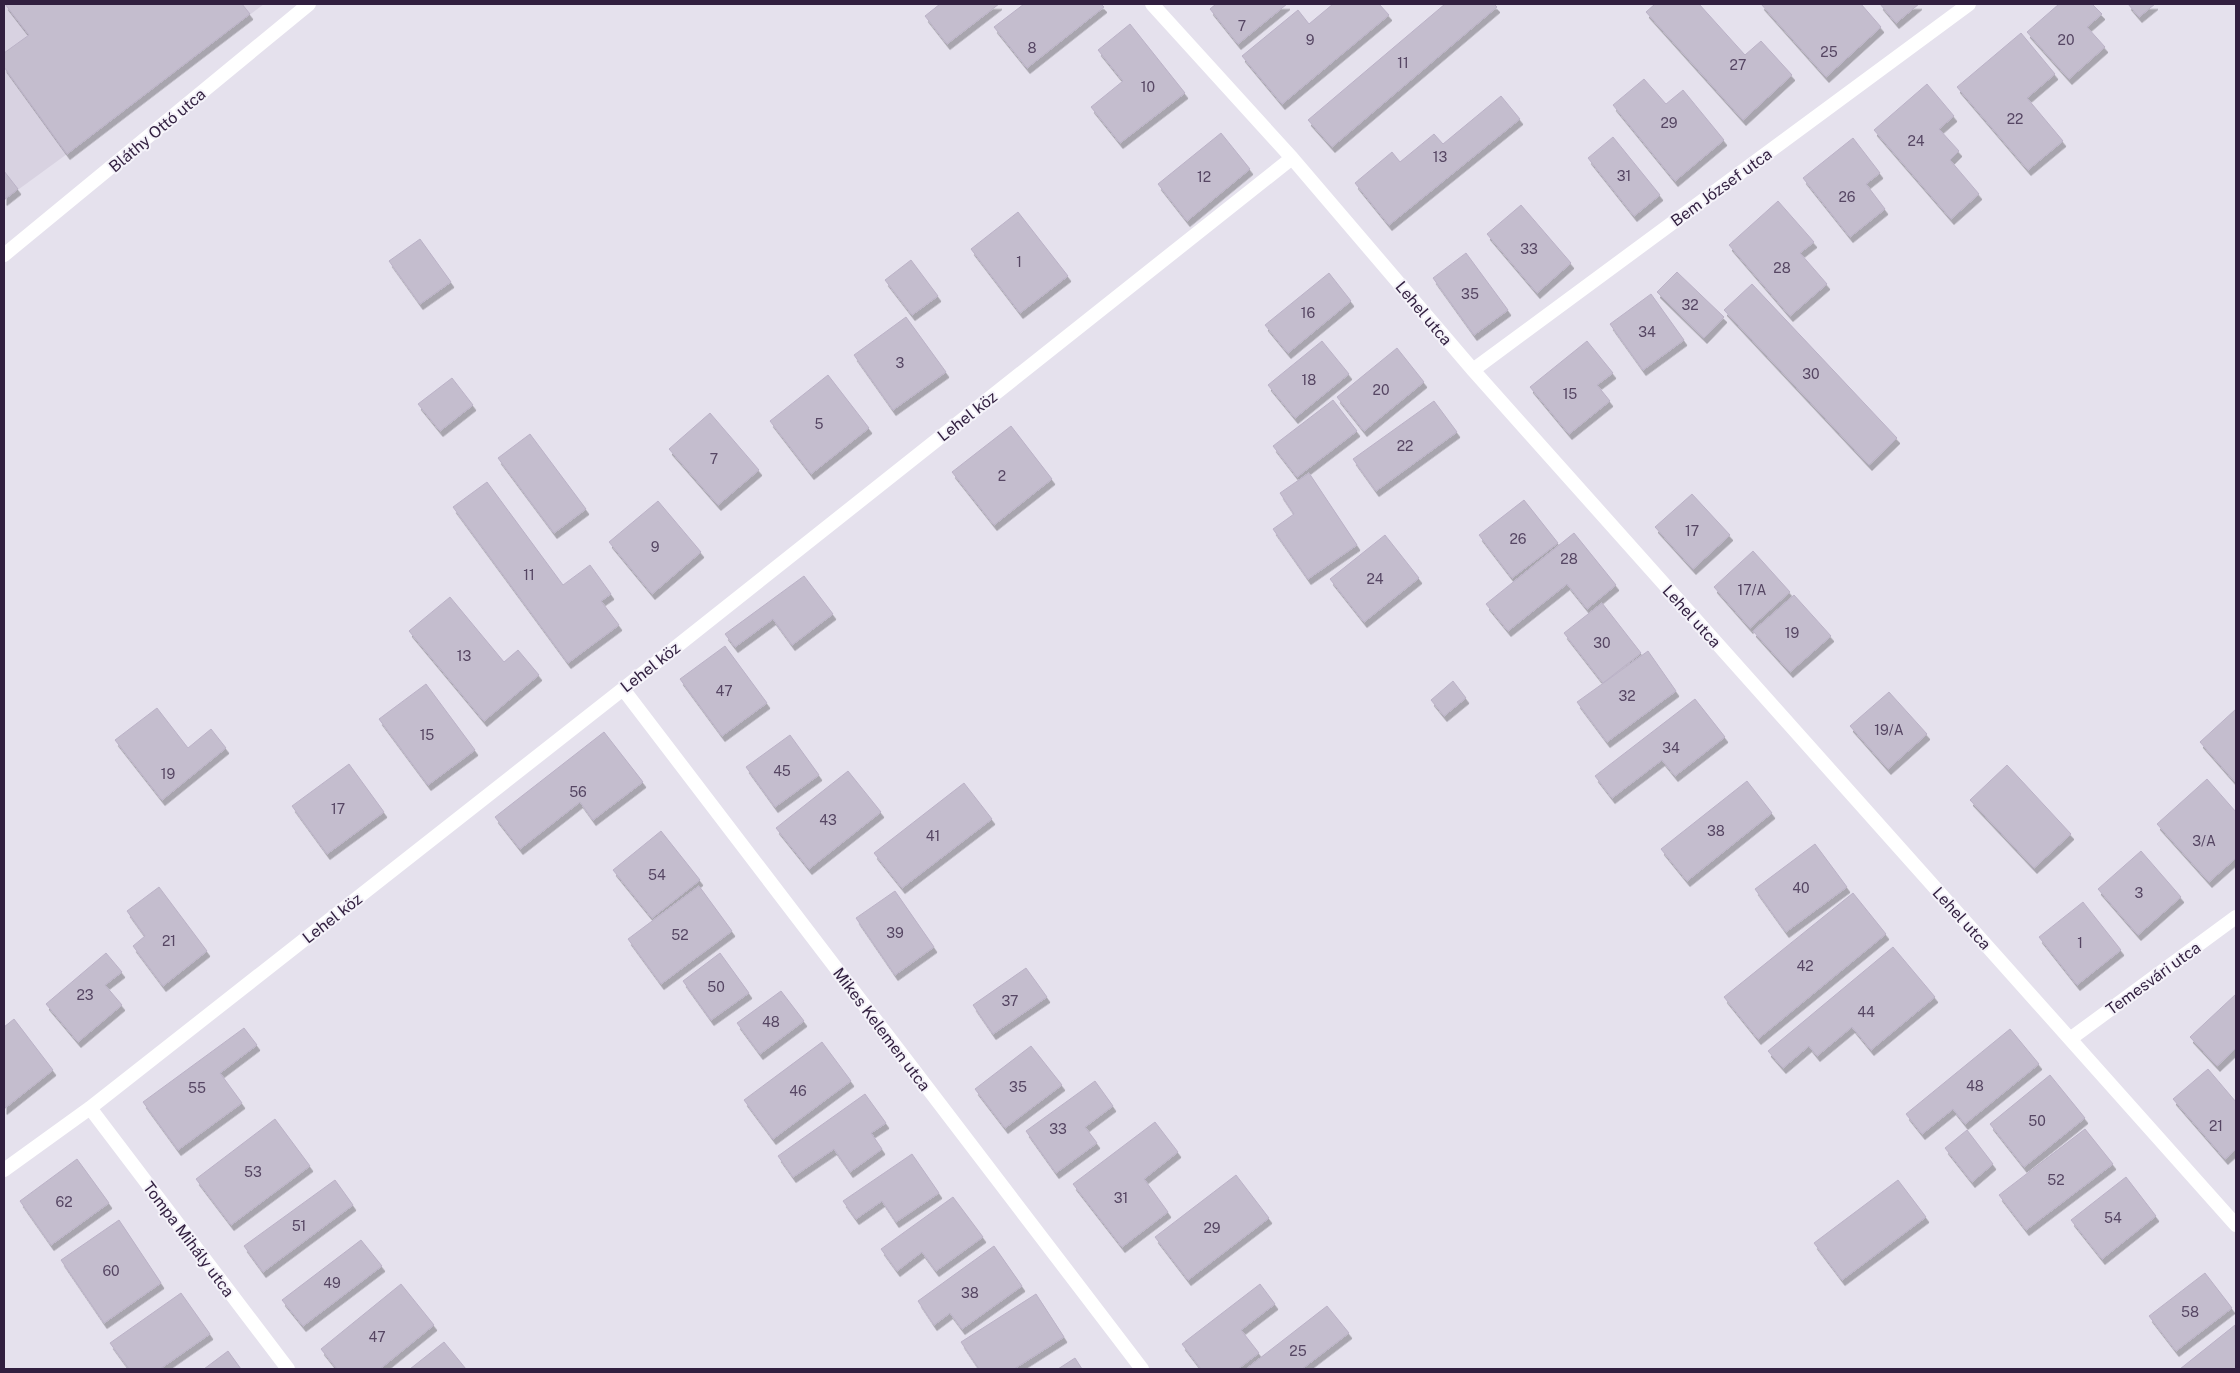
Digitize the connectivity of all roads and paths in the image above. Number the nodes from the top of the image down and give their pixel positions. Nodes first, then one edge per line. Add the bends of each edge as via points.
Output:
1 (309, 4) edge
2 (1152, 4) edge
3 (1969, 4) edge
4 (1292, 158) junction
5 (4, 255) edge
6 (1472, 370) junction
7 (623, 689) junction
8 (2236, 917) edge
9 (2070, 1039) junction
10 (90, 1108) junction
11 (4, 1170) edge
12 (2236, 1225) edge
13 (288, 1369) edge
14 (1142, 1369) edge

1 - 5 street, Bláthy Ottó utca
2 - 4 street, Lehel utca
3 - 6 street, Bem József utca
4 - 6 street, Lehel utca
4 - 7 street, Lehel köz
6 - 9 street, Lehel utca
7 - 10 street, Lehel köz
7 - 14 street, Mikes Kelemen utca
8 - 9 street, Temesvári utca
9 - 12 street, Lehel utca
10 - 11 street, Lehel köz
10 - 13 street, Tompa Mihály utca

